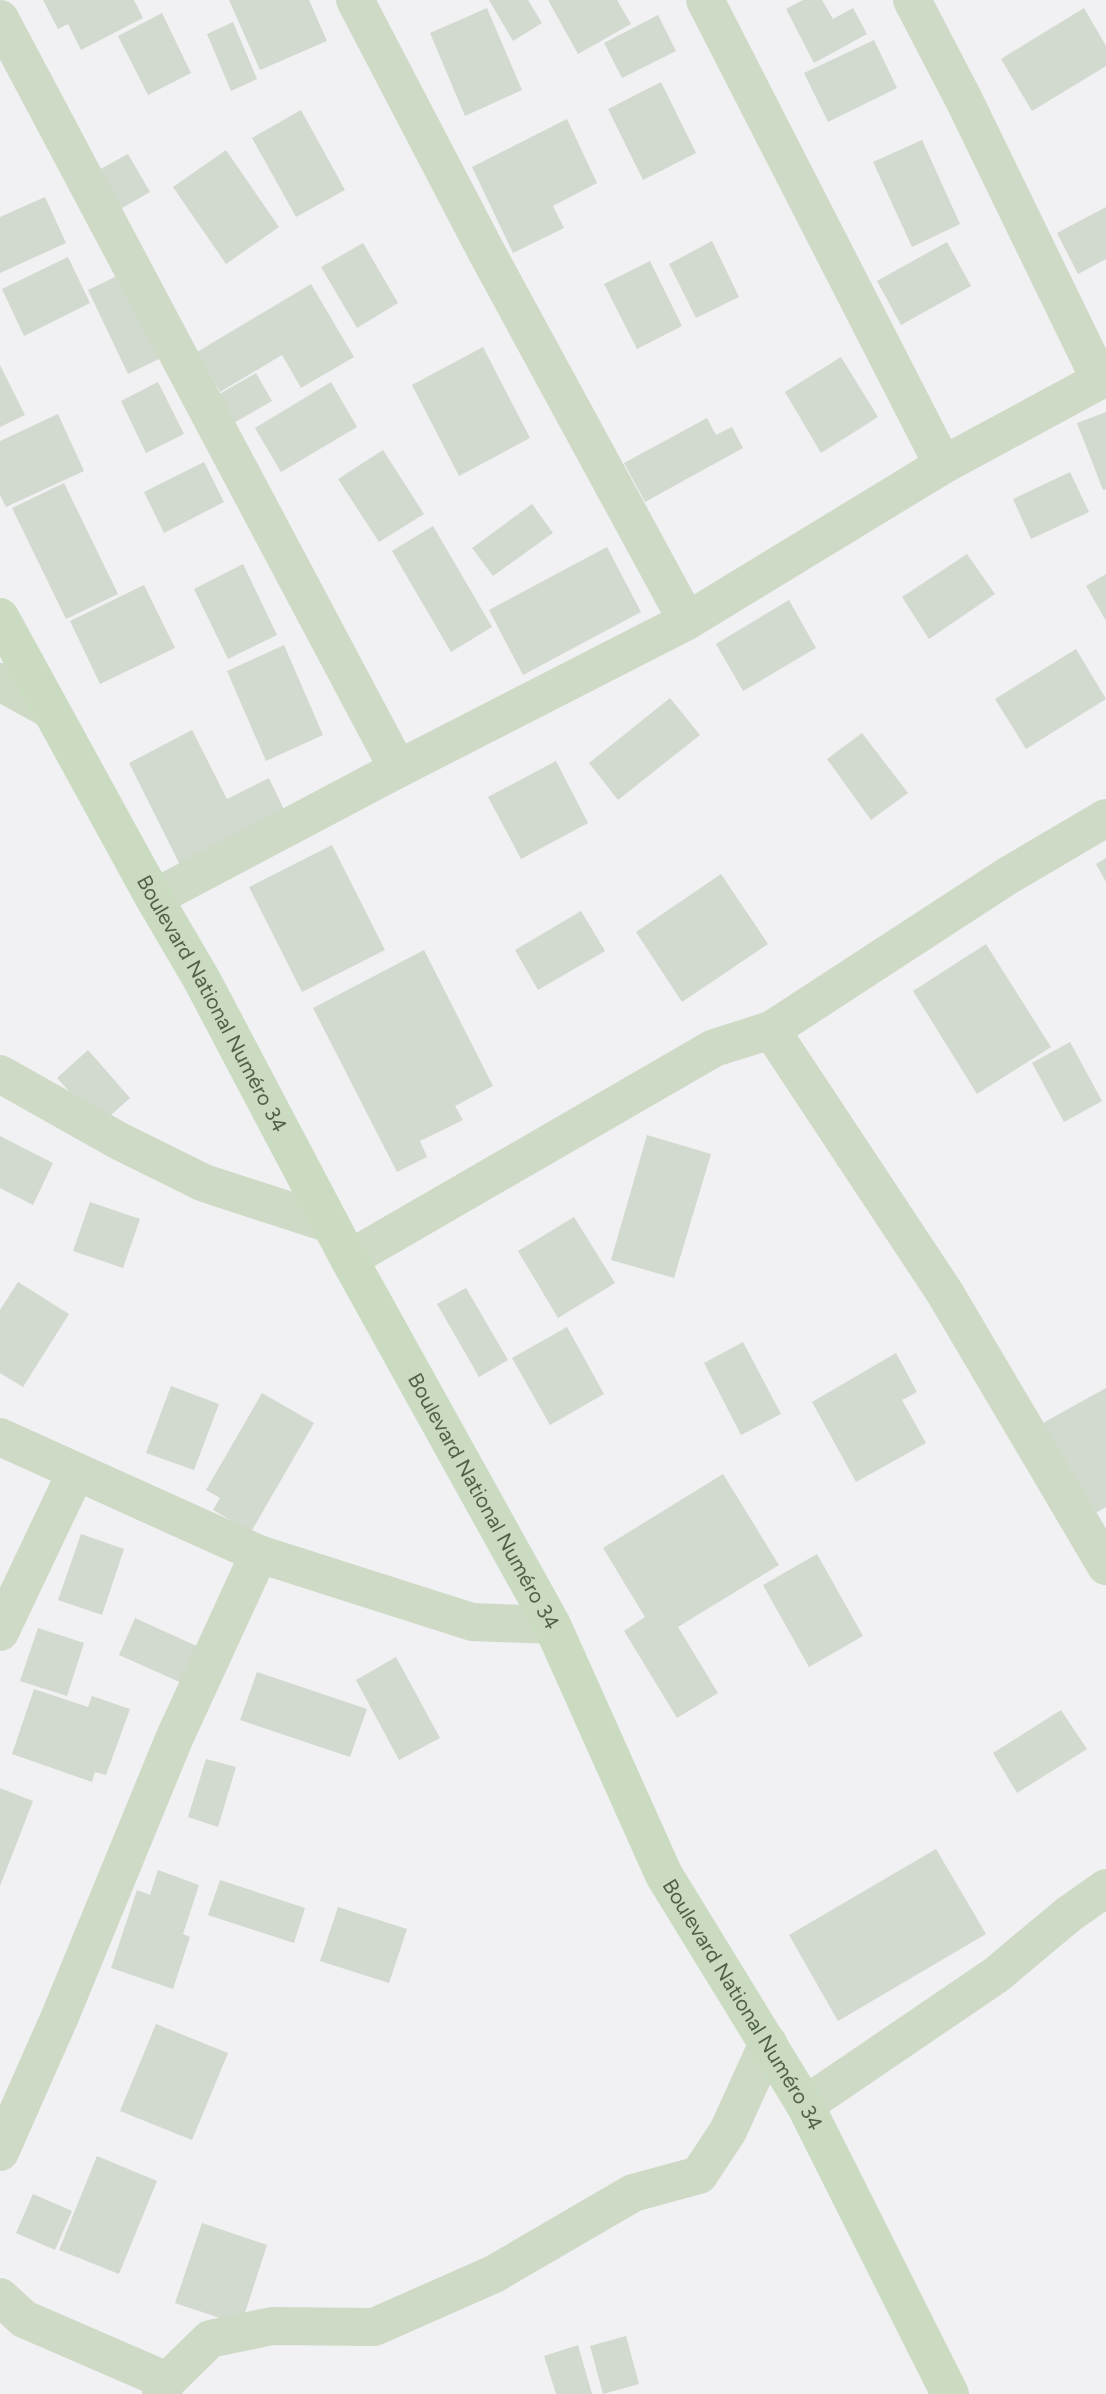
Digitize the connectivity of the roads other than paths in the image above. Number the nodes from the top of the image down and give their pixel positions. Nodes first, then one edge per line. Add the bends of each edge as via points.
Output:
1 (355, 0) edge
2 (705, 0) edge
3 (912, 0) edge
4 (0, 19) edge
5 (1103, 378) edge
6 (943, 465) junction
7 (0, 617) edge
8 (687, 621) junction
9 (0, 682) edge
10 (49, 709) junction
11 (398, 769) junction
12 (1106, 818) edge
13 (154, 898) junction
14 (771, 1030) junction
15 (0, 1074) edge
16 (330, 1224) junction
17 (349, 1259) junction
18 (0, 1437) edge
19 (76, 1472) junction
20 (259, 1554) junction
21 (1106, 1566) edge
22 (552, 1625) junction
23 (0, 1632) edge
24 (1106, 1888) edge
25 (768, 2043) junction
26 (805, 2105) junction
27 (0, 2152) edge
28 (0, 2297) edge
29 (164, 2387) edge
30 (950, 2394) edge

1 - 8 street
2 - 6 street
3 - 5 street
4 - 11 street
5 - 6 street
6 - 8 street
7 - 10 main road, Boulevard National Numéro 34
8 - 11 street
9 - 10 street
10 - 13 main road, Boulevard National Numéro 34
11 - 13 street
12 - 14 street via 1009,875
13 - 16 main road, Boulevard National Numéro 34
14 - 17 street via 714,1048
14 - 21 street via 945,1293
15 - 16 street via 204,1183
16 - 17 main road, Boulevard National Numéro 34
17 - 22 main road, Boulevard National Numéro 34
18 - 19 street
19 - 20 street
19 - 23 street
20 - 22 street via 472,1622
20 - 27 street via 174,1739
22 - 25 main road, Boulevard National Numéro 34 via 664,1875
24 - 26 street via 996,1975
25 - 26 main road, Boulevard National Numéro 34
25 - 29 street via 728,2132 699,2175 633,2193 494,2274 374,2326 272,2326 210,2339
26 - 30 main road, Boulevard National Numéro 34
28 - 29 street via 24,2319

